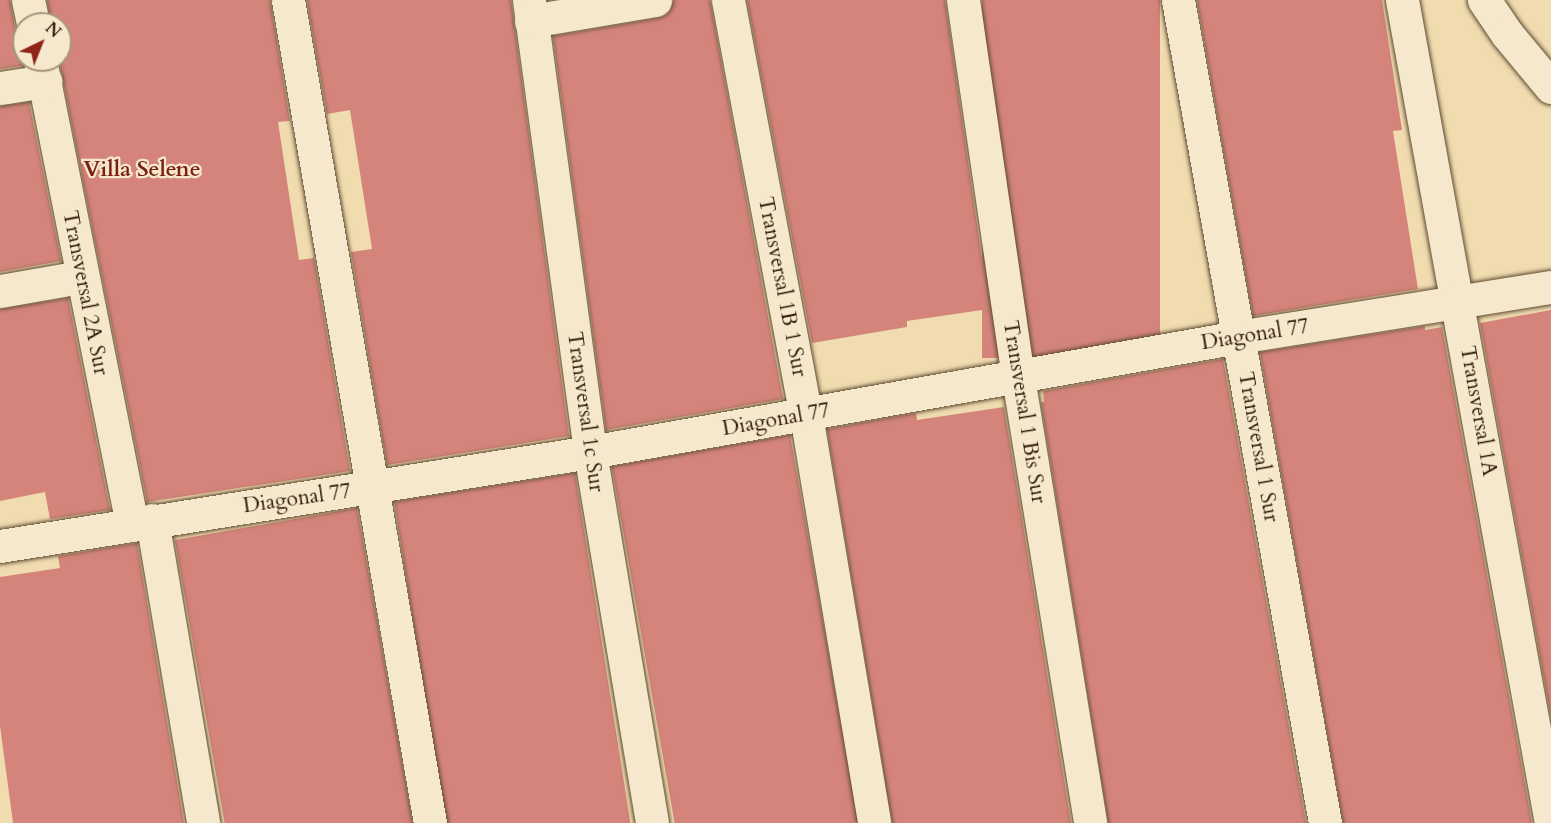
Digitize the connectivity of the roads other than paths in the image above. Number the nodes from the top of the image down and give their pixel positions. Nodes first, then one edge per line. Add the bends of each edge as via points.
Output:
1 (288, 0) edge
2 (656, 0) edge
3 (728, 0) edge
4 (963, 0) edge
5 (1178, 0) edge
6 (1402, 0) edge
7 (1484, 0) edge
8 (530, 10) edge
9 (40, 72) edge
10 (43, 72) edge
11 (1551, 87) edge
12 (0, 88) edge
13 (80, 277) junction
14 (1551, 286) edge
15 (0, 291) edge
16 (1459, 303) junction
17 (1238, 337) junction
18 (1018, 377) junction
19 (806, 415) junction
20 (590, 453) junction
21 (372, 488) junction
22 (142, 523) junction
23 (0, 546) edge
24 (203, 823) edge
25 (430, 823) edge
26 (652, 823) edge
27 (874, 823) edge
28 (1090, 823) edge
29 (1325, 823) edge
30 (1551, 823) edge

1 - 21 street
2 - 8 street
3 - 19 street, Transversal 1B 1 Sur
4 - 18 street, Transversal 1 Bis Sur
5 - 17 street, Transversal 1 Sur
6 - 16 street, Transversal 1A
7 - 11 street via 1506,34
8 - 20 street, Transversal 1c Sur
9 - 12 street
10 - 13 street, Transversal 2A Sur
13 - 15 street
13 - 22 street, Transversal 2A Sur
14 - 16 street, Diagonal 77
16 - 17 street, Diagonal 77
16 - 30 street, Transversal 1A
17 - 18 street, Diagonal 77
17 - 29 street, Transversal 1 Sur
18 - 19 street, Diagonal 77
18 - 28 street, Transversal 1 Bis Sur
19 - 20 street, Diagonal 77
19 - 27 street, Transversal 1B 1 Sur
20 - 21 street, Diagonal 77
20 - 26 street, Transversal 1c Sur
21 - 22 street, Diagonal 77
21 - 25 street
22 - 23 street, Diagonal 77
22 - 24 street, Transversal 2A Sur

